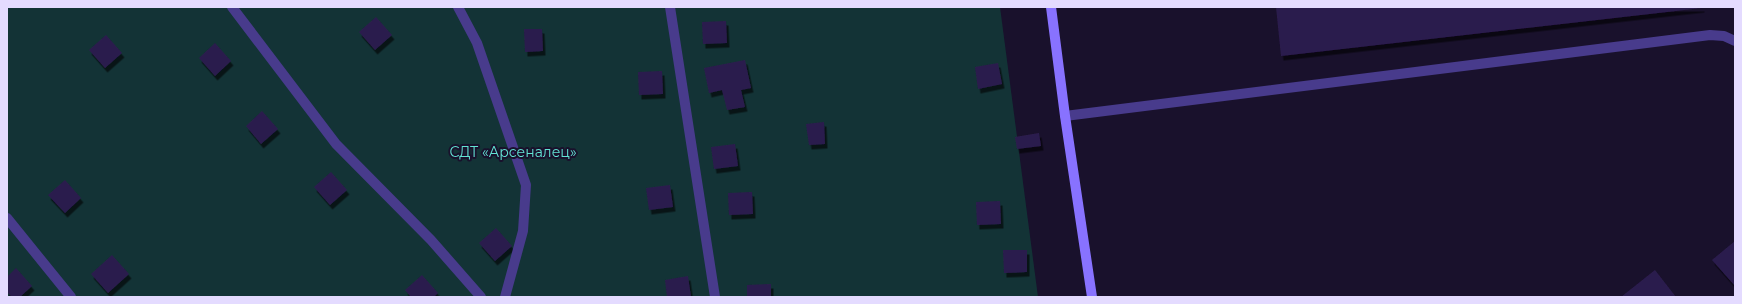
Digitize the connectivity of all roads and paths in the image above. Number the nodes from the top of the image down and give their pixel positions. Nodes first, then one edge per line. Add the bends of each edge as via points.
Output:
1 (232, 7) edge
2 (458, 7) edge
3 (670, 7) edge
4 (1051, 7) edge
5 (1735, 41) edge
6 (1065, 116) junction
7 (7, 218) edge
8 (71, 297) edge
9 (481, 297) edge
10 (505, 297) edge
11 (715, 297) edge
12 (1092, 297) edge

1 - 9 lane via 336,144 431,240
2 - 10 lane via 477,43 526,185 523,231
3 - 11 lane
4 - 6 street
5 - 6 lane via 1724,36 1710,35
6 - 12 street
7 - 8 lane

